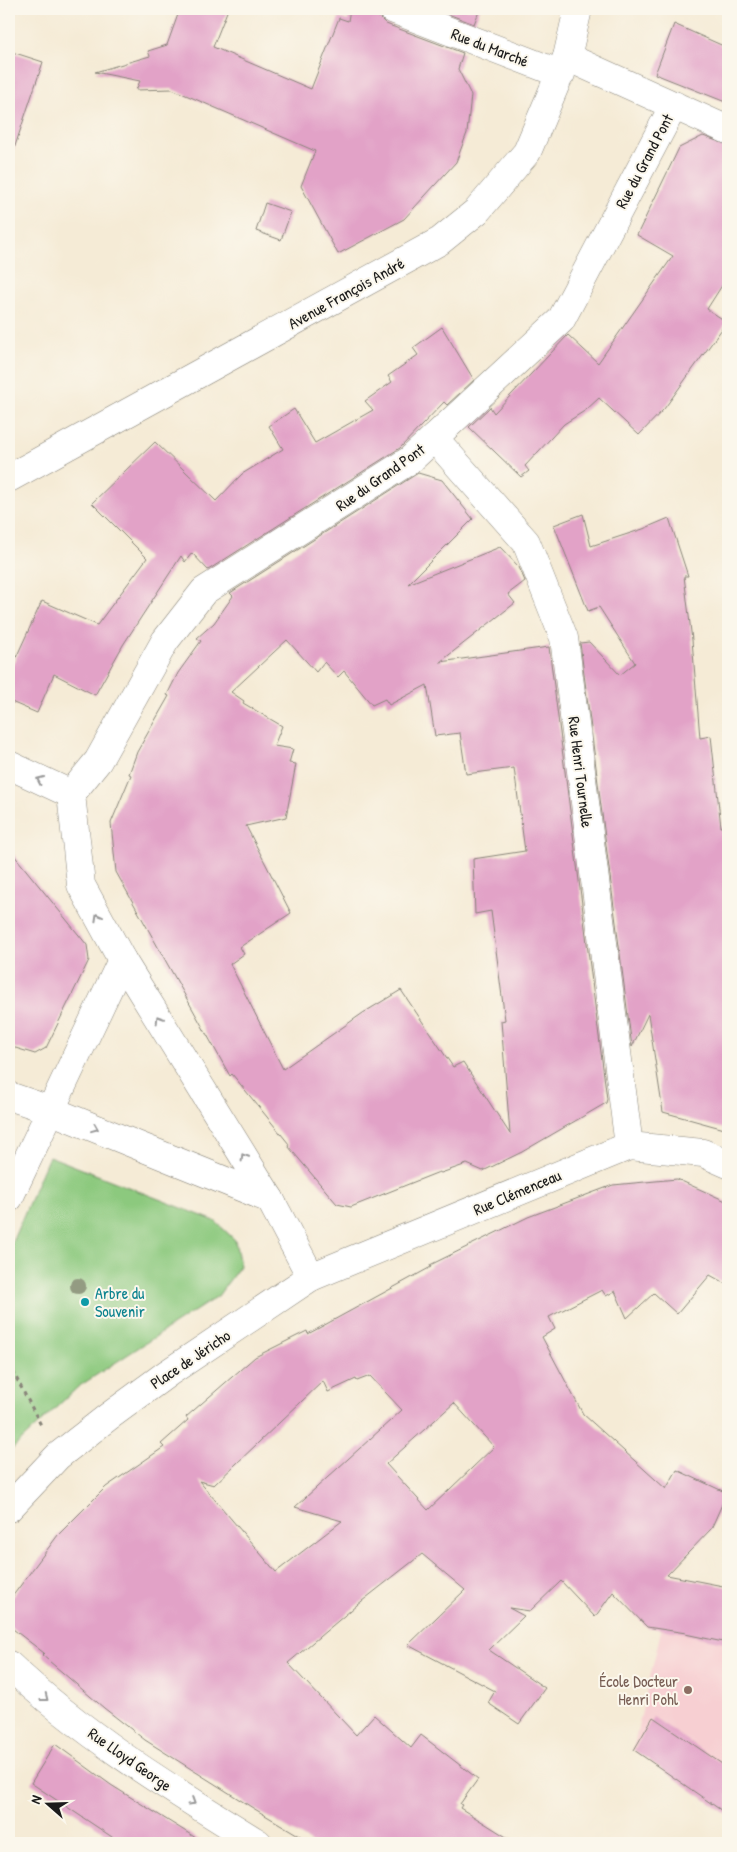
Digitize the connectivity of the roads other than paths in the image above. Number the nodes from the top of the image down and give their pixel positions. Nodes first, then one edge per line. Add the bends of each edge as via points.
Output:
1 (392, 9) edge
2 (578, 9) edge
3 (564, 66) junction
4 (674, 105) junction
5 (728, 130) edge
6 (434, 438) junction
7 (9, 478) edge
8 (9, 765) edge
9 (71, 794) junction
10 (122, 960) junction
11 (9, 1096) edge
12 (50, 1110) junction
13 (629, 1146) junction
14 (728, 1164) edge
15 (9, 1198) edge
16 (270, 1199) junction
17 (311, 1278) junction
18 (9, 1508) edge
19 (9, 1665) edge
20 (258, 1843) edge

1 - 3 street, Rue du Marché
2 - 3 street, Avenue François André
3 - 4 street, Rue du Marché
3 - 7 street, Avenue François André via 528,152 477,211 440,241
4 - 5 street, Rue du Marché
4 - 6 street, Rue du Grand Pont via 561,320
6 - 9 street, Rue du Grand Pont via 410,460 204,591 165,641 98,761
6 - 13 street, Rue Henri Tournelle via 526,542 564,638
9 -> 8 street
10 -> 9 street via 81,885
10 - 12 street
16 -> 10 street
11 - 12 street
12 - 15 street
12 -> 16 street
13 - 14 street, Rue Clémenceau via 703,1153
13 - 17 street, Rue Clémenceau
16 - 17 street
17 - 18 street, Place de Jéricho via 108,1417 58,1456
19 -> 20 street, Rue Lloyd George via 41,1695 143,1771

